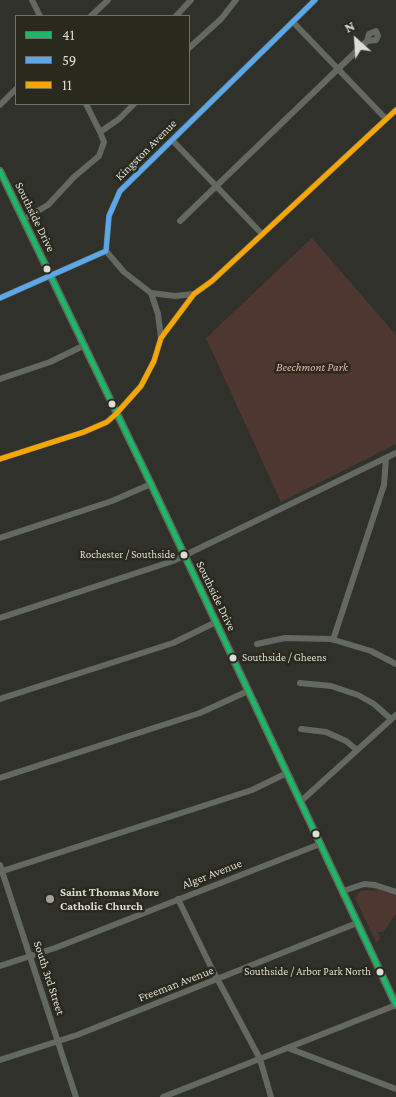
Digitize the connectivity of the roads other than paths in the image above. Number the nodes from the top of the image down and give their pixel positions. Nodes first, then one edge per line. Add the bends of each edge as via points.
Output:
1 (32, 0) edge
2 (108, 0) edge
3 (191, 0) edge
4 (236, 0) edge
5 (315, 0) edge
6 (40, 15) edge
7 (92, 15) edge
8 (177, 15) edge
9 (293, 22) junction
10 (368, 42) dead end
11 (190, 47) edge
12 (339, 69) junction
13 (15, 91) edge
14 (0, 105) edge
15 (86, 105) edge
16 (133, 105) edge
17 (396, 110) edge
18 (386, 119) junction
19 (100, 132) junction
20 (172, 140) junction
21 (0, 170) edge
22 (217, 186) junction
23 (24, 219) junction
24 (180, 221) dead end
25 (262, 234) junction
26 (106, 251) junction
27 (52, 276) junction
28 (151, 293) junction
29 (194, 294) junction
30 (0, 298) edge
31 (161, 338) junction
32 (85, 345) junction
33 (0, 379) edge
34 (116, 414) junction
35 (396, 453) edge
36 (386, 458) junction
37 (0, 459) edge
38 (151, 484) junction
39 (0, 538) edge
40 (184, 555) junction
41 (0, 618) edge
42 (216, 622) junction
43 (333, 640) junction
44 (256, 644) dead end
45 (396, 664) edge
46 (300, 683) dead end
47 (248, 691) junction
48 (0, 698) edge
49 (394, 717) edge
50 (301, 729) dead end
51 (357, 750) junction
52 (287, 773) junction
53 (0, 778) edge
54 (300, 802) junction
55 (320, 844) junction
56 (1, 870) edge
57 (342, 892) junction
58 (396, 892) edge
59 (178, 899) junction
60 (357, 923) junction
61 (30, 956) junction
62 (0, 966) edge
63 (217, 980) junction
64 (396, 1005) edge
65 (57, 1041) junction
66 (288, 1048) junction
67 (260, 1059) junction
68 (0, 1060) edge
69 (396, 1089) edge
70 (76, 1097) edge
71 (162, 1097) edge
72 (271, 1097) edge

1 - 6 street
2 - 7 street
3 - 8 street
4 - 11 street via 221,19
5 - 9 street, Kingston Avenue
9 - 12 street
9 - 20 street, Kingston Avenue
10 - 12 street
12 - 18 street
12 - 22 street
13 - 14 street
15 - 19 street
16 - 19 street via 120,119
17 - 18 street
18 - 25 street
19 - 23 street via 104,142 99,156 48,205
20 - 22 street
20 - 26 street, Kingston Avenue via 115,200 109,216
21 - 23 main road, Southside Drive
22 - 24 street
22 - 25 street
23 - 27 main road, Southside Drive
25 - 29 street
26 - 27 street
26 - 28 street via 124,272
27 - 30 street
27 - 32 main road, Southside Drive
28 - 29 street
28 - 31 street
29 - 31 street
31 - 34 street via 141,386
32 - 33 street via 50,362
32 - 34 main road, Southside Drive
34 - 37 street via 107,422 84,432
34 - 38 main road, Southside Drive
35 - 36 street
36 - 40 street
36 - 43 street via 384,485
38 - 39 street via 105,504
38 - 40 main road, Southside Drive
40 - 41 street
40 - 42 main road, Southside Drive
42 - 47 main road, Southside Drive
42 - 48 street via 173,642
43 - 44 street via 285,638
43 - 45 street via 371,651
46 - 49 street via 331,686 358,695
47 - 52 main road, Southside Drive
47 - 53 street via 200,713
49 - 51 street
50 - 51 street via 326,732
51 - 54 street
52 - 54 main road, Southside Drive
52 - 56 street via 243,793
54 - 55 main road, Southside Drive
55 - 57 main road, Southside Drive
55 - 59 street, Alger Avenue
56 - 61 street, South 3rd Street
57 - 58 street via 364,884
57 - 60 main road, Southside Drive
59 - 61 street, Alger Avenue
59 - 63 street
60 - 63 street, Freeman Avenue
60 - 64 main road, Southside Drive
61 - 62 street, Alger Avenue
61 - 65 street, South 3rd Street
63 - 65 street, Freeman Avenue
63 - 67 street
64 - 66 street
65 - 68 street, Freeman Avenue
65 - 70 street, South 3rd Street
66 - 67 street
66 - 69 street
67 - 71 street
67 - 72 street

